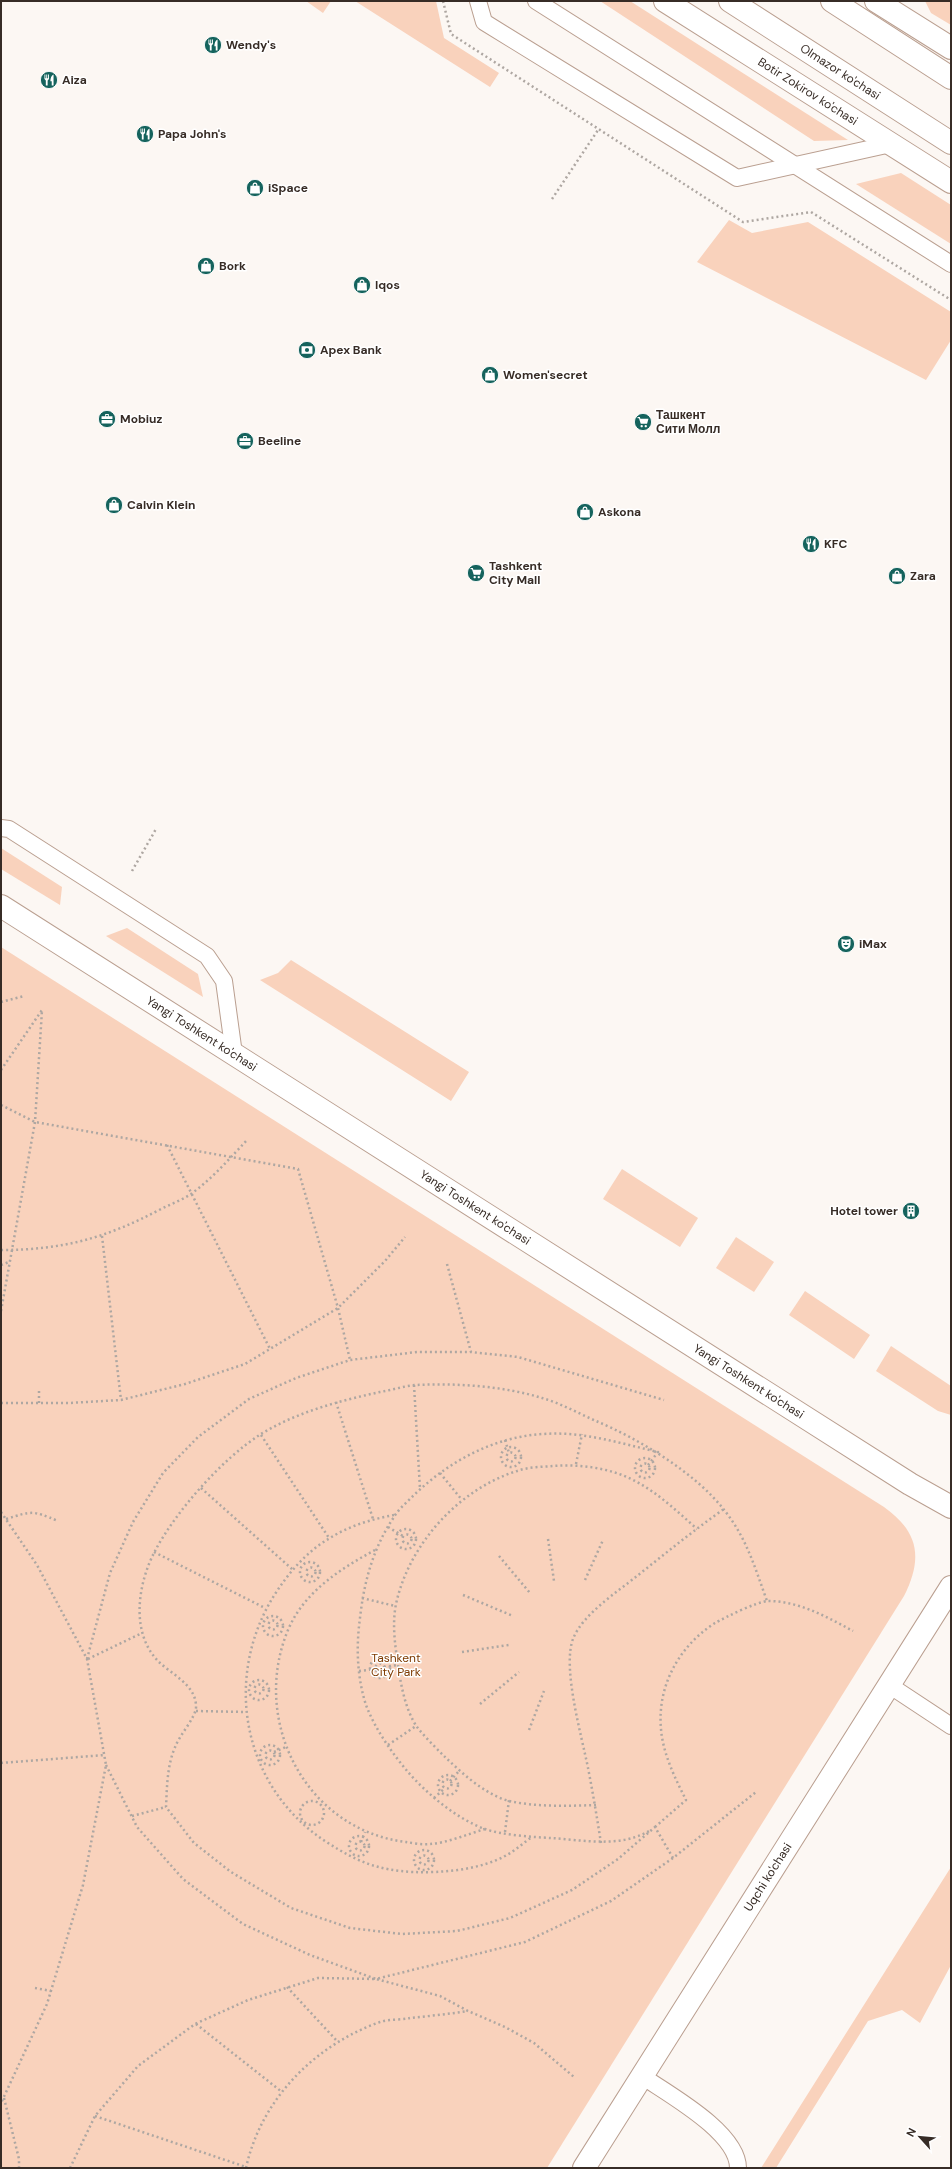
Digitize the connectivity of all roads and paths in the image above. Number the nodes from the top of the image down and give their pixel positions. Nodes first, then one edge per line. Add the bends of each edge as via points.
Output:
1 (478, 1) edge
2 (536, 1) edge
3 (665, 1) edge
4 (730, 1) edge
5 (832, 1) edge
6 (882, 2) edge
7 (951, 48) edge
8 (951, 78) edge
9 (598, 130) dead end
10 (951, 143) edge
11 (891, 144) junction
12 (793, 164) junction
13 (951, 182) edge
14 (552, 199) dead end
15 (951, 264) edge
16 (1, 828) edge
17 (156, 829) dead end
18 (132, 871) dead end
19 (1, 906) edge
20 (24, 996) dead end
21 (1, 1002) edge
22 (234, 1054) junction
23 (1, 1070) edge
24 (1, 1105) edge
25 (35, 1122) junction
26 (248, 1139) dead end
27 (167, 1145) junction
28 (231, 1157) junction
29 (190, 1194) junction
30 (102, 1236) junction
31 (405, 1237) dead end
32 (1, 1250) edge
33 (11, 1250) junction
34 (10, 1262) junction
35 (447, 1264) dead end
36 (1, 1265) edge
37 (338, 1308) junction
38 (1, 1311) edge
39 (270, 1349) junction
40 (471, 1352) junction
41 (350, 1360) junction
42 (414, 1385) junction
43 (39, 1388) dead end
44 (121, 1400) junction
45 (664, 1400) dead end
46 (39, 1402) junction
47 (336, 1402) junction
48 (1, 1403) edge
49 (260, 1434) junction
50 (582, 1434) junction
51 (505, 1440) junction
52 (508, 1447) junction
53 (658, 1452) junction
54 (509, 1453) junction
55 (651, 1460) junction
56 (513, 1461) junction
57 (576, 1464) junction
58 (648, 1465) junction
59 (514, 1466) junction
60 (517, 1471) junction
61 (643, 1472) junction
62 (440, 1473) junction
63 (640, 1476) junction
64 (636, 1481) junction
65 (201, 1488) junction
66 (420, 1489) junction
67 (462, 1500) junction
68 (951, 1507) edge
69 (724, 1509) junction
70 (1, 1512) edge
71 (395, 1515) junction
72 (6, 1519) junction
73 (373, 1519) junction
74 (58, 1521) dead end
75 (388, 1527) junction
76 (697, 1528) junction
77 (398, 1533) junction
78 (403, 1536) junction
79 (329, 1538) junction
80 (548, 1539) dead end
81 (411, 1540) junction
82 (603, 1540) dead end
83 (415, 1543) junction
84 (420, 1546) junction
85 (376, 1550) junction
86 (154, 1552) junction
87 (499, 1556) dead end
88 (302, 1560) junction
89 (305, 1564) junction
90 (308, 1568) junction
91 (292, 1569) junction
92 (314, 1575) junction
93 (317, 1580) junction
94 (585, 1580) dead end
95 (554, 1581) dead end
96 (321, 1584) junction
97 (951, 1587) edge
98 (530, 1593) dead end
99 (463, 1595) dead end
100 (362, 1598) junction
101 (766, 1601) junction
102 (395, 1606) junction
103 (265, 1608) junction
104 (513, 1616) dead end
105 (259, 1621) junction
106 (263, 1622) junction
107 (268, 1624) junction
108 (277, 1626) junction
109 (282, 1628) junction
110 (288, 1630) junction
111 (853, 1631) dead end
112 (142, 1633) junction
113 (509, 1645) dead end
114 (462, 1652) dead end
115 (87, 1659) junction
116 (398, 1665) junction
117 (390, 1666) junction
118 (384, 1667) junction
119 (370, 1669) junction
120 (376, 1669) junction
121 (359, 1671) junction
122 (519, 1672) dead end
123 (889, 1685) junction
124 (275, 1688) junction
125 (254, 1689) junction
126 (264, 1689) junction
127 (269, 1689) junction
128 (247, 1690) junction
129 (544, 1691) dead end
130 (480, 1704) dead end
131 (196, 1711) junction
132 (246, 1712) junction
133 (416, 1726) junction
134 (951, 1726) edge
135 (529, 1730) dead end
136 (388, 1744) junction
137 (286, 1747) junction
138 (279, 1750) junction
139 (274, 1752) junction
140 (105, 1755) junction
141 (266, 1756) junction
142 (259, 1759) junction
143 (1, 1762) edge
144 (106, 1765) junction
145 (460, 1771) junction
146 (454, 1777) junction
147 (450, 1781) junction
148 (445, 1788) junction
149 (440, 1792) junction
150 (756, 1792) dead end
151 (434, 1798) junction
152 (509, 1800) junction
153 (322, 1803) junction
154 (596, 1805) junction
155 (166, 1808) junction
156 (132, 1816) junction
157 (301, 1822) junction
158 (655, 1827) junction
159 (485, 1829) junction
160 (365, 1832) junction
161 (505, 1832) junction
162 (364, 1836) junction
163 (532, 1836) junction
164 (361, 1842) junction
165 (601, 1843) junction
166 (424, 1844) junction
167 (358, 1850) junction
168 (424, 1850) junction
169 (356, 1855) junction
170 (424, 1856) junction
171 (673, 1858) junction
172 (354, 1859) junction
173 (425, 1865) junction
174 (425, 1871) junction
175 (376, 1979) junction
176 (287, 1987) junction
177 (35, 1988) dead end
178 (51, 1991) junction
179 (468, 2011) junction
180 (196, 2024) junction
181 (337, 2041) junction
182 (642, 2076) junction
183 (574, 2077) dead end
184 (282, 2092) junction
185 (4, 2098) junction
186 (1, 2103) edge
187 (95, 2116) junction
188 (246, 2167) edge
189 (19, 2168) edge
190 (70, 2168) edge
191 (584, 2168) edge
192 (738, 2168) edge

1 - 12 lane via 484,22 737,178
2 - 12 lane
3 - 11 street, Botir Zokirov ko'chasi
4 - 10 street, Olmazor ko'chasi
5 - 8 street
6 - 7 street
9 - 14 path
11 - 12 lane
11 - 13 street, Botir Zokirov ko'chasi
12 - 15 lane
16 - 22 lane via 9,829 207,956 224,980
17 - 18 path
19 - 22 street, Yangi Toshkent ko'chasi
20 - 21 path
22 - 68 street, Yangi Toshkent ko'chasi via 910,1484
23 - 25 path via 42,1010
24 - 25 path
25 - 27 path
25 - 33 path
26 - 28 path
27 - 28 path
27 - 29 path
28 - 29 path
28 - 37 path via 298,1169
29 - 30 path via 147,1217
29 - 39 path
30 - 33 path via 67,1246
30 - 44 path
31 - 37 path via 386,1261
32 - 33 path
33 - 34 path
34 - 36 path
34 - 38 path
35 - 40 path
37 - 39 path
37 - 41 path
39 - 44 path via 245,1364 193,1382
40 - 41 path via 417,1352
40 - 45 path via 518,1357
41 - 115 path via 296,1378 249,1399 198,1437 163,1473 133,1522 110,1573
42 - 47 path
42 - 53 path via 473,1386 510,1390 544,1398 614,1428
42 - 66 path
43 - 46 path
44 - 46 path
46 - 48 path
47 - 49 path
47 - 73 path
49 - 65 path
49 - 79 path
50 - 51 path via 542,1434
50 - 53 path
50 - 57 path
51 - 52 path
51 - 62 path via 479,1450
52 - 54 path
52 - 59 path via 520,1452 521,1459
52 - 59 path via 502,1453 502,1462 506,1466
53 - 55 path
53 - 69 path
54 - 56 path via 507,1459
54 - 56 path via 516,1456
55 - 58 path
55 - 63 path via 655,1466 654,1472 647,1478
55 - 63 path via 643,1458 636,1464 635,1470
56 - 59 path
57 - 60 path
57 - 64 path
58 - 61 path via 649,1471
58 - 61 path via 642,1466
59 - 60 path
60 - 67 path via 480,1488
61 - 63 path
62 - 66 path
62 - 67 path
63 - 64 path
64 - 76 path via 666,1501
65 - 86 path via 177,1517
65 - 91 path
66 - 71 path
67 - 84 path via 431,1530
69 - 76 path
69 - 101 path via 747,1543
70 - 72 path
71 - 73 path
71 - 75 path
72 - 74 path via 36,1512
72 - 115 path via 37,1565
73 - 79 path
75 - 77 path
75 - 85 path
76 - 154 path via 585,1620 573,1639 569,1660
77 - 78 path
77 - 83 path via 407,1528 413,1531 416,1536
77 - 83 path via 397,1541 403,1548 412,1548
78 - 81 path via 408,1534
78 - 81 path via 406,1543
79 - 88 path
80 - 95 path
81 - 83 path
82 - 94 path
83 - 84 path
84 - 102 path via 402,1579
85 - 96 path via 349,1564
85 - 100 path
86 - 103 path
86 - 112 path via 144,1580 139,1610
87 - 98 path
88 - 89 path
88 - 91 path
89 - 90 path
89 - 93 path via 312,1562 319,1567 320,1574
89 - 93 path via 300,1571 304,1580
90 - 92 path via 315,1569
90 - 92 path via 307,1575
91 - 103 path
92 - 93 path
93 - 96 path
96 - 110 path via 304,1604
97 - 123 street, Uqchi ko'chasi
99 - 104 path
100 - 102 path
100 - 121 path
101 - 111 path via 811,1610
101 - 158 path via 728,1615 710,1627 692,1641 674,1666 662,1693 661,1729 672,1770 686,1800
102 - 116 path via 394,1638
103 - 105 path
105 - 106 path
105 - 128 path via 248,1657
106 - 107 path
106 - 109 path via 268,1616 274,1615 282,1621
106 - 109 path via 263,1630 271,1635 277,1635
107 - 108 path via 274,1621
107 - 108 path via 271,1630
108 - 109 path
109 - 110 path
110 - 124 path
112 - 115 path
112 - 131 path via 156,1659 187,1685 195,1699
113 - 114 path
115 - 140 path
116 - 117 path
116 - 133 path via 402,1690
117 - 118 path
117 - 119 path via 380,1658 372,1662
117 - 119 path via 388,1675 383,1678 374,1676
118 - 120 path via 378,1664
118 - 120 path via 381,1672 377,1672
119 - 120 path
119 - 121 path
121 - 136 path via 367,1707
122 - 130 path
123 - 134 lane
123 - 182 street, Uqchi ko'chasi
124 - 127 path
124 - 137 path via 277,1716
125 - 126 path via 259,1685
125 - 126 path via 259,1694
125 - 128 path
126 - 127 path
127 - 128 path via 266,1682 257,1680
127 - 128 path via 266,1697 258,1700
128 - 132 path
129 - 135 path
131 - 132 path
131 - 155 path via 174,1747 168,1769
132 - 142 path
133 - 136 path
133 - 145 path
136 - 151 path via 417,1782
137 - 138 path
137 - 153 path via 299,1776
138 - 139 path
138 - 142 path via 274,1745 265,1746 260,1751
138 - 142 path via 279,1759 273,1765
139 - 141 path via 267,1751
139 - 141 path via 274,1758
140 - 143 path
140 - 144 path
141 - 142 path
142 - 157 path via 271,1786
144 - 156 path
144 - 178 path via 83,1885
145 - 146 path
145 - 152 path via 482,1787
146 - 147 path
146 - 149 path via 441,1777 438,1785
146 - 149 path via 458,1785 456,1791 448,1795
147 - 148 path via 451,1788
147 - 148 path via 444,1781
148 - 149 path
149 - 151 path
150 - 171 path
151 - 159 path
152 - 154 path via 558,1806
152 - 161 path
153 - 157 path via 310,1800 303,1804 300,1811
153 - 157 path via 325,1815 321,1822 314,1826
153 - 160 path
154 - 165 path
155 - 156 path
155 - 158 path via 194,1843 231,1872 291,1908 350,1928 402,1934 457,1931 510,1918 572,1890 618,1858
156 - 175 path via 137,1827 183,1879 243,1924 310,1954
157 - 172 path
158 - 165 path via 642,1835
158 - 171 path
159 - 161 path
159 - 166 path
160 - 162 path
160 - 166 path via 375,1837
161 - 163 path
162 - 164 path
162 - 169 path via 368,1842 368,1851 363,1855
162 - 169 path via 355,1836 349,1843 350,1850
163 - 165 path
163 - 174 path via 506,1856 479,1866
164 - 167 path via 355,1846
164 - 167 path via 364,1848
166 - 168 path
167 - 169 path
168 - 170 path
168 - 174 path via 431,1853 434,1861
168 - 174 path via 416,1853 414,1862
169 - 172 path
170 - 173 path via 420,1860
170 - 173 path via 429,1860
171 - 175 path via 611,1901 525,1942
172 - 174 path via 387,1870
173 - 174 path
175 - 176 path via 318,1978
175 - 179 path via 440,1996
176 - 180 path via 248,2000
176 - 181 path
177 - 178 path
178 - 185 path
179 - 181 path via 382,2022
179 - 183 path via 506,2026 534,2043
180 - 184 path
180 - 187 path via 138,2066
181 - 184 path via 304,2067
182 - 191 street, Uqchi ko'chasi
182 - 192 lane via 709,2123 731,2147 738,2161
184 - 188 path via 260,2128
185 - 186 path
185 - 189 path
187 - 188 path
187 - 190 path

